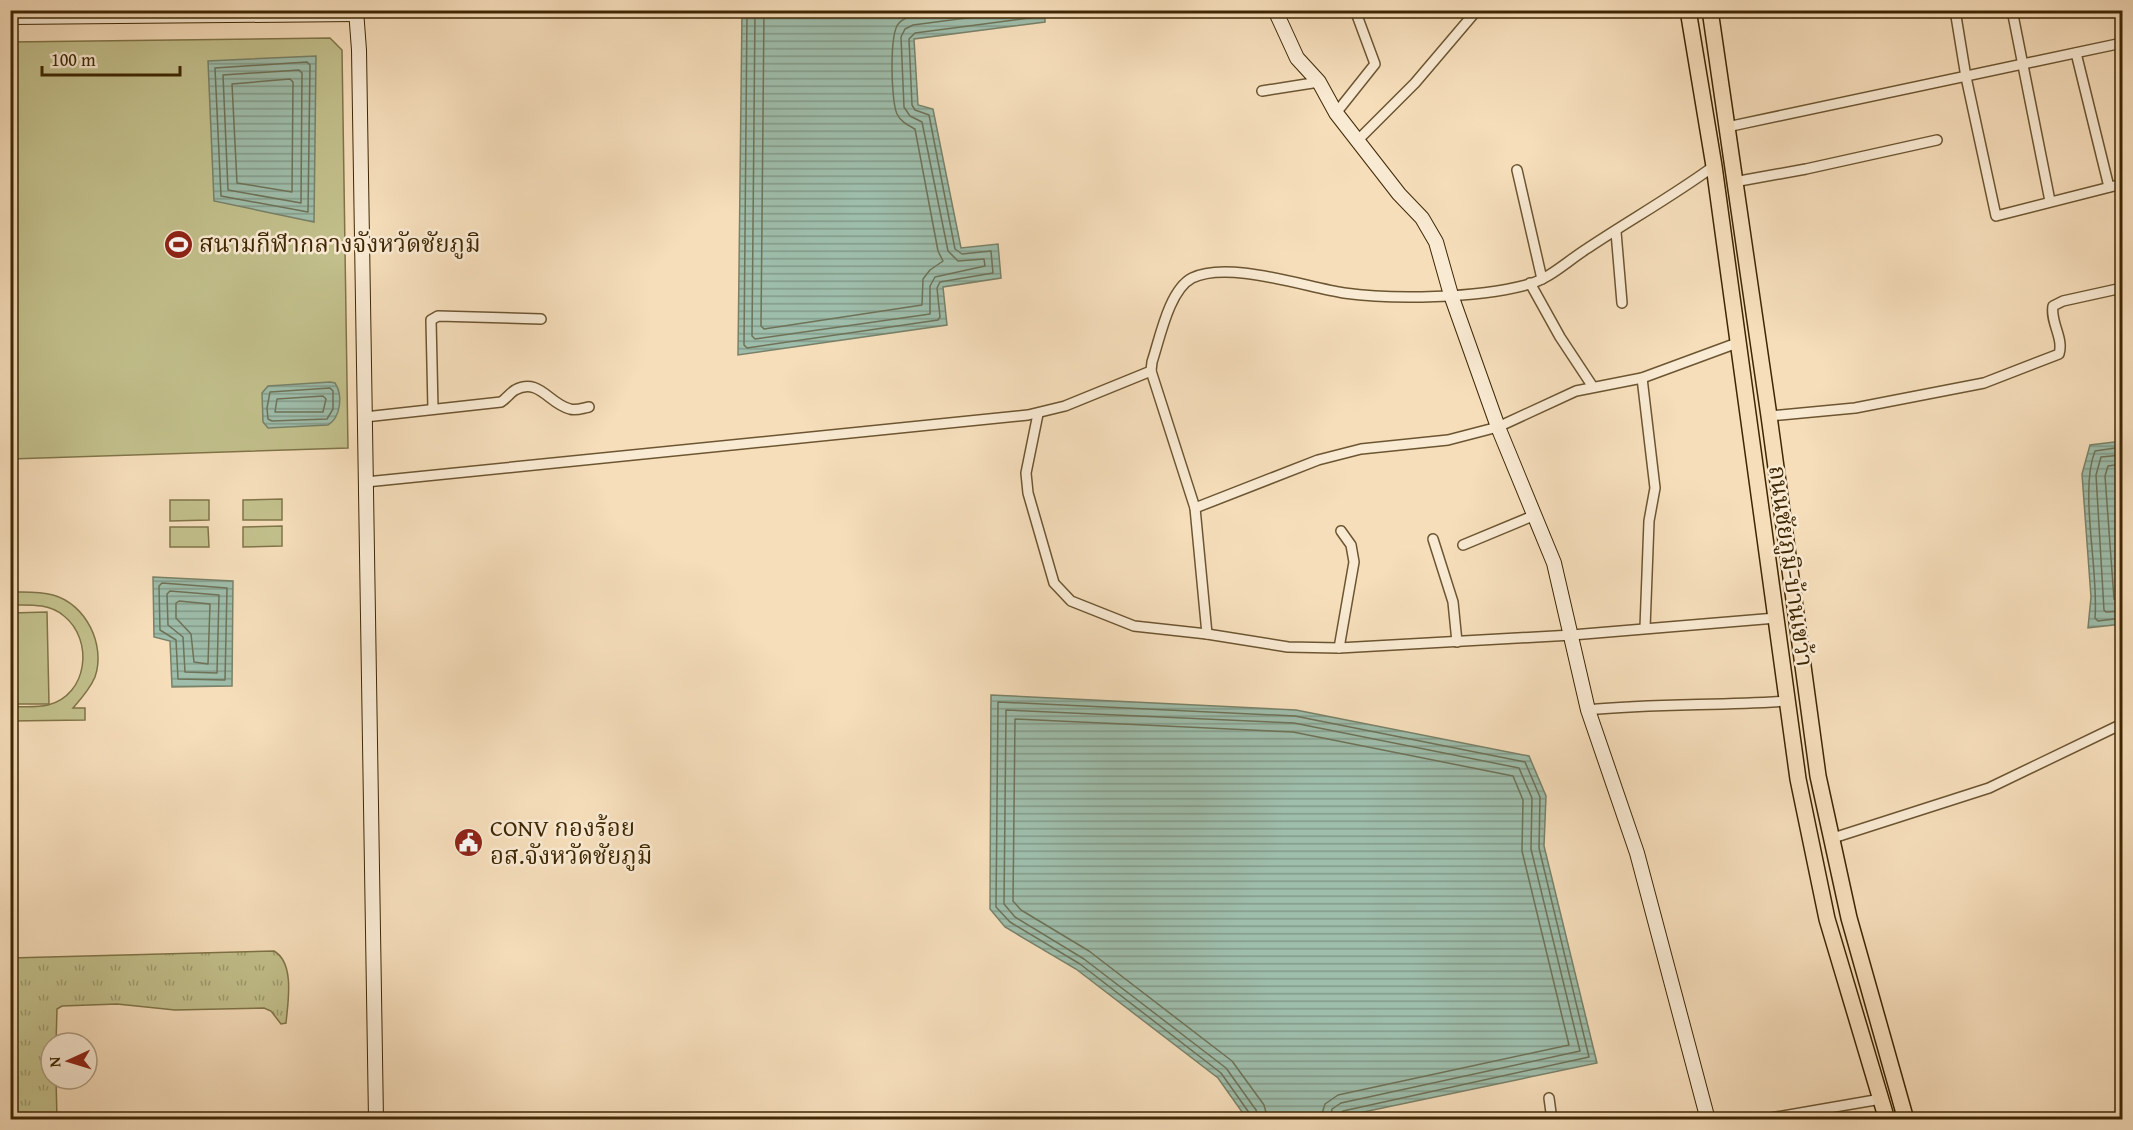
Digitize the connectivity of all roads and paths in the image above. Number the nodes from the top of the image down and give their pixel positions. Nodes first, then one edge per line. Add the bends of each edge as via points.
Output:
1 (1275, 10) edge
2 (1355, 10) edge
3 (1477, 10) edge
4 (1689, 10) edge
5 (1710, 10) edge
6 (1954, 10) edge
7 (2012, 10) edge
8 (356, 12) edge
9 (10, 17) edge
10 (2122, 43) edge
11 (2076, 53) junction
12 (2023, 65) junction
13 (1966, 77) junction
14 (1319, 82) junction
15 (1262, 91) dead end
16 (1336, 113) junction
17 (1727, 127) junction
18 (1358, 140) junction
19 (1937, 140) dead end
20 (1714, 166) junction
21 (1517, 170) dead end
22 (1734, 182) junction
23 (2122, 184) edge
24 (2109, 187) junction
25 (2050, 201) junction
26 (1616, 232) junction
27 (1542, 279) junction
28 (1530, 284) junction
29 (2122, 288) edge
30 (1451, 295) junction
31 (1622, 303) dead end
32 (541, 319) dead end
33 (1737, 343) junction
34 (1151, 371) junction
35 (1642, 378) junction
36 (1593, 387) junction
37 (589, 407) dead end
38 (433, 409) junction
39 (1038, 414) junction
40 (1769, 416) junction
41 (365, 417) junction
42 (1498, 427) junction
43 (366, 482) junction
44 (1195, 508) junction
45 (1535, 515) junction
46 (1341, 531) dead end
47 (1433, 539) dead end
48 (1463, 545) dead end
49 (1788, 560) junction
50 (1768, 565) junction
51 (1776, 618) junction
52 (1645, 628) junction
53 (1207, 634) junction
54 (1572, 635) junction
55 (1457, 642) junction
56 (1339, 648) junction
57 (1786, 701) junction
58 (1588, 710) junction
59 (2122, 724) edge
60 (1830, 839) junction
61 (1549, 1098) dead end
62 (1881, 1099) junction
63 (376, 1119) edge
64 (1552, 1119) edge
65 (1708, 1119) edge
66 (1759, 1119) edge
67 (1887, 1119) edge
68 (1906, 1119) edge

1 - 14 street via 1297,58
2 - 16 street via 1375,64
3 - 18 street via 1415,83
4 - 20 main road, ถนนชัยภูมิ-บ้านเขว้า
5 - 17 main road, ถนนชัยภูมิ-บ้านเขว้า
6 - 13 street
7 - 12 street
8 - 9 street
8 - 41 street
10 - 11 street
11 - 12 street
11 - 24 street
12 - 13 street
12 - 25 street
13 - 17 street
13 - 25 street via 1996,216
14 - 15 street
14 - 16 street
16 - 18 street
17 - 22 main road, ถนนชัยภูมิ-บ้านเขว้า
18 - 30 street via 1422,218 1436,243
19 - 22 street
20 - 26 street
20 - 33 main road, ถนนชัยภูมิ-บ้านเขว้า
21 - 27 street
22 - 40 main road, ถนนชัยภูมิ-บ้านเขว้า
23 - 24 street
24 - 25 street
26 - 27 street
26 - 31 street
27 - 28 street
28 - 30 street
28 - 36 street
29 - 40 street via 2053,306 2061,347 2058,354 1984,383 1855,408
30 - 34 street via 1347,293 1261,274 1193,277 1177,290
30 - 42 street
32 - 38 street via 438,315 431,320
33 - 35 street
33 - 50 main road, ถนนชัยภูมิ-บ้านเขว้า
34 - 39 street
34 - 44 street
35 - 36 street
35 - 52 street via 1655,489 1649,521
36 - 42 street
37 - 38 street via 573,410 560,405 539,387 525,386 501,402
38 - 41 street
39 - 43 street
39 - 53 street via 1026,473 1054,583 1071,601 1134,626
40 - 49 main road, ถนนชัยภูมิ-บ้านเขว้า
41 - 43 street
42 - 44 street via 1448,440 1361,449 1318,460
42 - 45 street
43 - 63 street
44 - 53 street
45 - 48 street
45 - 54 street via 1554,563
46 - 56 street via 1351,546 1354,562
47 - 55 street via 1453,602
49 - 50 main road
49 - 60 main road, ถนนชัยภูมิ-บ้านเขว้า
50 - 51 main road, ถนนชัยภูมิ-บ้านเขว้า
51 - 52 street
51 - 57 main road, ถนนชัยภูมิ-บ้านเขว้า
52 - 54 street
53 - 56 street via 1288,647
54 - 55 street
54 - 58 street
55 - 56 street
57 - 58 street via 1651,704
57 - 62 main road, ถนนชัยภูมิ-บ้านเขว้า via 1827,919
58 - 65 street via 1637,853
59 - 60 street via 1989,788
60 - 68 main road, ถนนชัยภูมิ-บ้านเขว้า
61 - 64 street
62 - 66 street
62 - 67 main road, ถนนชัยภูมิ-บ้านเขว้า

